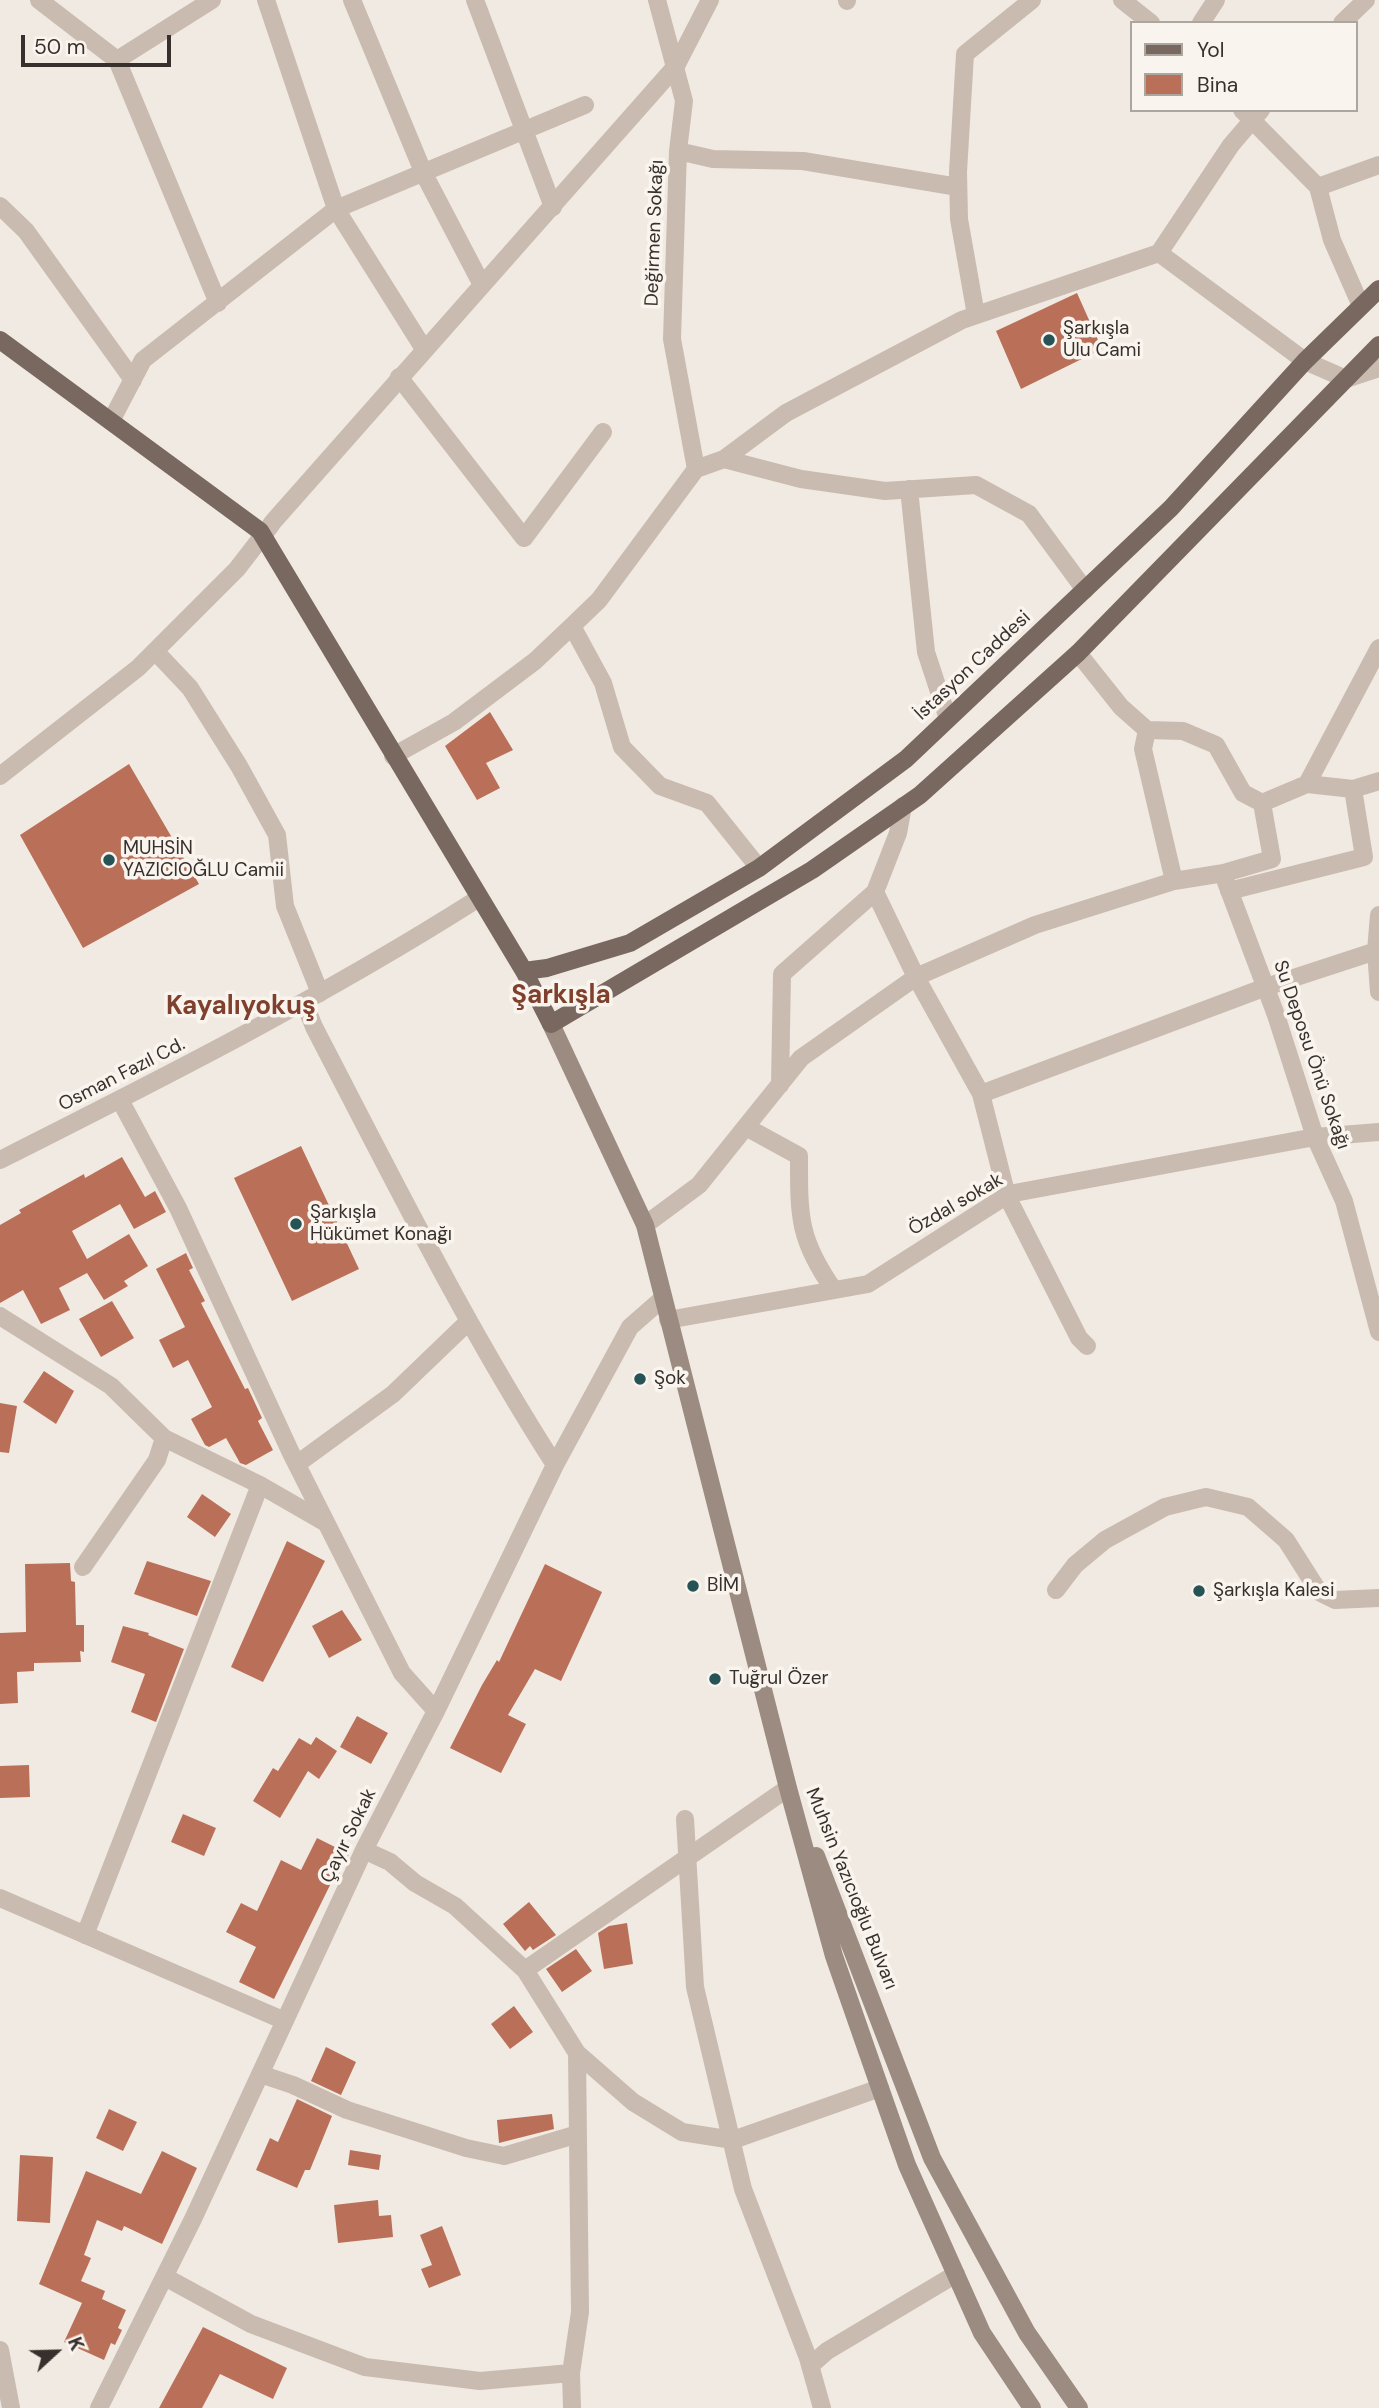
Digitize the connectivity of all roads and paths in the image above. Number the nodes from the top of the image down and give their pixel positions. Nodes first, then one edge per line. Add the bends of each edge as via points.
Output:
1 (39, 0) edge
2 (212, 0) edge
3 (266, 0) edge
4 (352, 0) edge
5 (475, 0) edge
6 (657, 0) edge
7 (710, 0) edge
8 (1032, 0) edge
9 (1122, 0) edge
10 (1216, 0) edge
11 (1366, 0) edge
12 (1148, 21) edge
13 (1202, 21) edge
14 (1344, 21) edge
15 (117, 60) junction
16 (676, 66) junction
17 (586, 105) dead end
18 (1252, 114) edge
19 (524, 133) junction
20 (678, 151) junction
21 (1379, 165) edge
22 (424, 174) junction
23 (958, 187) junction
24 (1318, 187) junction
25 (0, 206) edge
26 (553, 206) junction
27 (336, 209) junction
28 (1159, 253) junction
29 (481, 283) junction
30 (1379, 289) edge
31 (218, 303) junction
32 (1362, 306) junction
33 (976, 315) junction
34 (0, 340) edge
35 (1379, 345) edge
36 (424, 349) junction
37 (1305, 361) junction
38 (1379, 368) edge
39 (399, 377) junction
40 (1346, 379) junction
41 (133, 380) junction
42 (111, 421) junction
43 (603, 432) dead end
44 (724, 459) junction
45 (696, 470) junction
46 (909, 489) junction
47 (268, 529) junction
48 (1084, 590) junction
49 (572, 626) junction
50 (1379, 648) edge
51 (155, 651) junction
52 (1078, 653) junction
53 (948, 719) junction
54 (1147, 730) junction
55 (393, 756) junction
56 (0, 776) edge
57 (1379, 782) edge
58 (1307, 784) junction
59 (1353, 789) junction
60 (1262, 803) junction
61 (903, 806) junction
62 (1372, 859) edge
63 (759, 868) junction
64 (1224, 873) junction
65 (1174, 881) junction
66 (1229, 891) junction
67 (875, 892) junction
68 (480, 898) junction
69 (1379, 915) edge
70 (1377, 951) junction
71 (524, 971) junction
72 (916, 977) junction
73 (1266, 987) junction
74 (1379, 992) edge
75 (320, 993) junction
76 (304, 1002) junction
77 (551, 1024) junction
78 (780, 1085) junction
79 (981, 1094) junction
80 (120, 1100) junction
81 (746, 1127) junction
82 (1379, 1132) edge
83 (1315, 1137) junction
84 (0, 1160) edge
85 (1006, 1196) junction
86 (645, 1225) junction
87 (834, 1290) junction
88 (662, 1299) junction
89 (0, 1316) edge
90 (668, 1320) junction
91 (469, 1321) junction
92 (1379, 1332) edge
93 (1087, 1346) dead end
94 (164, 1438) junction
95 (297, 1464) junction
96 (555, 1465) junction
97 (261, 1485) junction
98 (327, 1523) junction
99 (83, 1567) dead end
100 (1056, 1590) dead end
101 (1379, 1598) edge
102 (436, 1711) junction
103 (788, 1788) junction
104 (685, 1819) dead end
105 (364, 1850) junction
106 (685, 1857) junction
107 (0, 1898) edge
108 (85, 1935) junction
109 (525, 1970) junction
110 (285, 2021) junction
111 (577, 2053) junction
112 (260, 2074) junction
113 (880, 2088) junction
114 (578, 2134) junction
115 (733, 2140) junction
116 (956, 2274) junction
117 (165, 2277) junction
118 (0, 2350) edge
119 (810, 2366) junction
120 (570, 2373) junction
121 (11, 2408) edge
122 (99, 2408) edge
123 (572, 2408) edge
124 (822, 2408) edge
125 (1032, 2408) edge
126 (1079, 2408) edge

1 - 15 street
2 - 15 street
3 - 27 street
4 - 22 street
5 - 19 street
6 - 16 street, Değirmen Sokağı
7 - 16 street
8 - 23 street via 965,54
9 - 12 street
10 - 13 street
11 - 14 street
15 - 31 street
16 - 20 street, Değirmen Sokağı via 684,101
16 - 26 street
17 - 19 street
18 - 24 street
18 - 28 street
19 - 22 street
19 - 26 street
20 - 23 street via 713,159 803,161
20 - 45 street, Değirmen Sokağı via 672,339
21 - 24 street
22 - 27 street
22 - 29 street
23 - 33 street
24 - 32 street via 1332,240
25 - 41 street via 26,231
26 - 29 street
27 - 31 street
27 - 36 street
28 - 33 street
28 - 37 street
29 - 36 street
30 - 32 main road, İstasyon Caddesi
31 - 41 street via 143,360
32 - 37 main road, İstasyon Caddesi
33 - 44 street via 786,413
34 - 42 main road
35 - 40 main road
36 - 39 street
37 - 40 street
37 - 48 main road, İstasyon Caddesi via 1171,508
38 - 40 street
39 - 43 street via 524,538
39 - 47 street
40 - 52 main road
41 - 42 street
42 - 47 main road
44 - 45 street
44 - 46 street via 801,480 885,491
45 - 49 street via 599,600
46 - 48 street via 976,485 1029,514
46 - 53 street via 926,652
47 - 51 street via 237,569
47 - 55 main road
48 - 53 main road, İstasyon Caddesi
49 - 55 street via 535,661 454,722
49 - 63 street via 603,683 622,747 660,786 706,803
50 - 58 street
51 - 56 street
51 - 75 street via 190,688 277,835 285,906
52 - 54 street via 1121,707
52 - 61 main road
53 - 63 main road, İstasyon Caddesi via 906,759
54 - 60 street via 1183,731 1216,745 1243,793
54 - 65 street via 1143,749
55 - 68 main road
57 - 59 street
58 - 59 street
58 - 60 street
59 - 62 street
60 - 64 street via 1272,859
61 - 67 street via 898,833
61 - 77 main road via 812,870
62 - 66 street
63 - 71 main road, İstasyon Caddesi via 630,943
64 - 65 street
64 - 66 street, Su Deposu Önü Sokağı
65 - 72 street via 1035,925
66 - 73 street, Su Deposu Önü Sokağı
67 - 72 street
67 - 78 street via 782,974
68 - 71 main road
68 - 75 street, Osman Fazıl Cd.
69 - 70 street
70 - 73 street
70 - 74 street
71 - 77 main road
72 - 78 street via 801,1058
72 - 79 street
73 - 79 street
73 - 83 street, Su Deposu Önü Sokağı
75 - 76 street, Osman Fazıl Cd.
76 - 80 street, Osman Fazıl Cd.
76 - 91 street
77 - 86 main road
78 - 81 street
79 - 85 street
80 - 84 street, Osman Fazıl Cd.
80 - 95 street via 178,1208
81 - 86 street via 699,1185
81 - 87 street via 799,1156 799,1217 815,1264
82 - 83 street, Özdal sokak
83 - 85 street, Özdal sokak
83 - 92 street, Su Deposu Önü Sokağı via 1344,1201
85 - 87 street, Özdal sokak via 868,1284
85 - 93 street
86 - 88 main road
87 - 90 street, Özdal sokak
88 - 90 main road
88 - 96 street, Çayır Sokak via 630,1327
89 - 94 street via 111,1386
90 - 103 main road
91 - 95 street via 393,1394
91 - 96 street
94 - 97 street
94 - 99 street via 157,1460
95 - 98 street
96 - 102 street, Çayır Sokak
97 - 98 street
97 - 108 street
98 - 102 street via 402,1673
100 - 101 street via 1075,1565 1105,1540 1166,1507 1206,1497 1248,1507 1286,1540 1319,1592 1335,1600
102 - 105 street, Çayır Sokak
103 - 106 street
103 - 113 main road, Muhsin Yazıcıoğlu Bulvarı via 834,1956
103 - 126 main road, Muhsin Yazıcıoğlu Bulvarı via 932,2158 1027,2333
104 - 106 street
105 - 109 street via 455,1906
105 - 110 street, Çayır Sokak
106 - 109 street
106 - 115 street via 695,1987
107 - 108 street
108 - 110 street
109 - 111 street
110 - 112 street, Çayır Sokak
111 - 114 street
111 - 115 street via 633,2102 682,2132
112 - 114 street via 347,2110 504,2156
112 - 117 street, Çayır Sokak
113 - 115 street
113 - 116 main road, Muhsin Yazıcıoğlu Bulvarı via 907,2165
114 - 120 street via 580,2312
115 - 119 street via 743,2189
116 - 119 street via 827,2351
116 - 125 main road, Muhsin Yazıcıoğlu Bulvarı via 982,2333
117 - 120 street via 251,2324 365,2367 480,2381
117 - 122 street, Çayır Sokak
118 - 121 street
119 - 124 street
120 - 123 street

